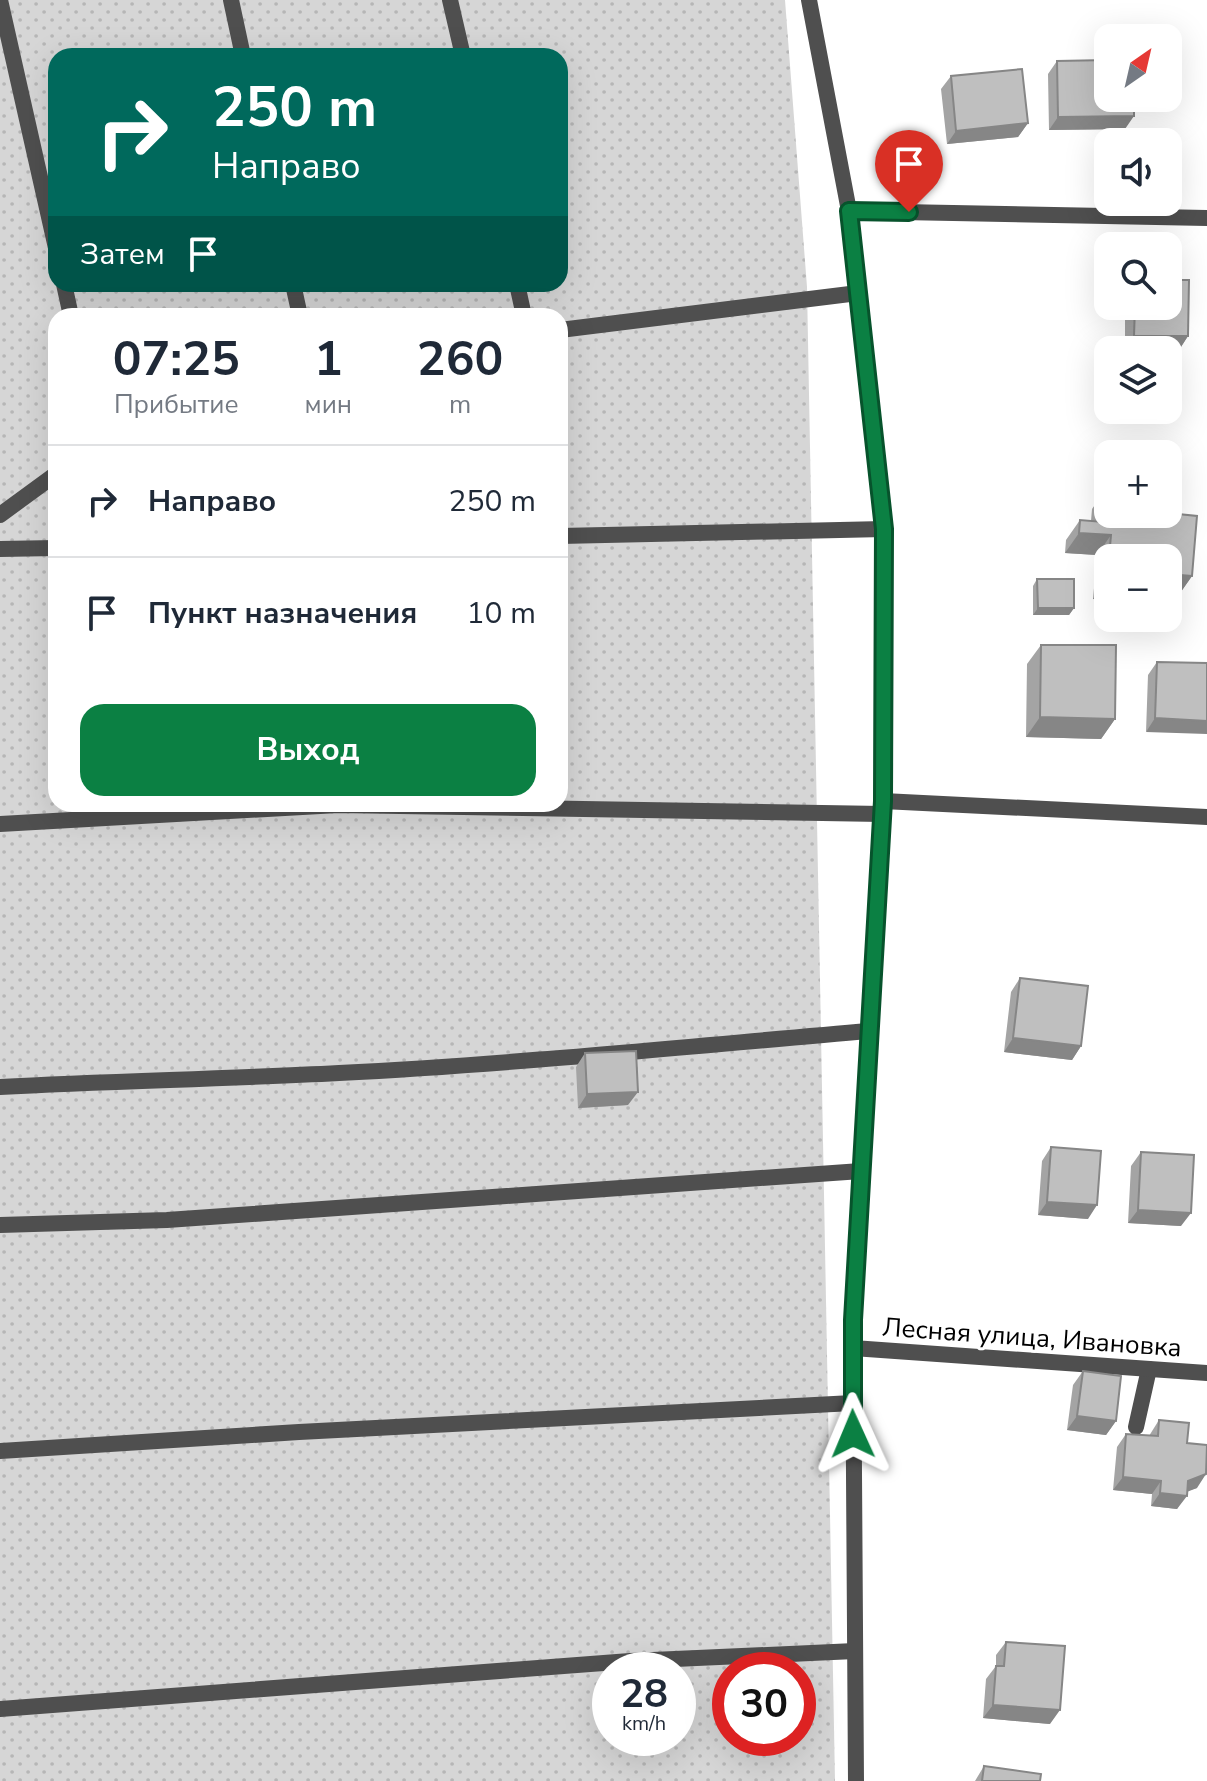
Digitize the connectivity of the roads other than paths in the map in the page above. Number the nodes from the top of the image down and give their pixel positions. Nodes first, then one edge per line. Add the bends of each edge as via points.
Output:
1 (0, 0) edge
2 (231, 0) edge
3 (450, 0) edge
4 (809, 0) edge
5 (241, 48) edge
6 (461, 48) edge
7 (849, 211) junction
8 (48, 213) edge
9 (1207, 218) edge
10 (858, 293) junction
11 (568, 329) edge
12 (48, 480) edge
13 (0, 515) edge
14 (884, 529) junction
15 (568, 536) edge
16 (48, 548) edge
17 (0, 549) edge
18 (568, 806) edge
19 (882, 807) junction
20 (213, 812) edge
21 (1207, 817) edge
22 (0, 824) edge
23 (869, 1031) junction
24 (0, 1087) edge
25 (861, 1171) junction
26 (0, 1225) edge
27 (853, 1348) junction
28 (1149, 1369) junction
29 (1207, 1373) edge
30 (853, 1403) junction
31 (1136, 1427) dead end
32 (0, 1451) edge
33 (855, 1651) junction
34 (0, 1709) edge
35 (856, 1781) edge

1 - 8 street
2 - 5 street
3 - 6 street
4 - 7 street
7 - 9 street
7 - 10 street
10 - 11 street
10 - 14 street
12 - 13 street
14 - 15 street
14 - 19 street
16 - 17 street
18 - 19 street
19 - 21 street
19 - 23 street
20 - 22 street
23 - 24 street via 338,1073
23 - 25 street
25 - 26 street via 167,1220
25 - 27 street
27 - 28 street, Лесная улица, Ивановка
27 - 30 street
28 - 29 street, Лесная улица, Ивановка
28 - 31 street
30 - 32 street
30 - 33 street
33 - 34 street via 630,1661
33 - 35 street

